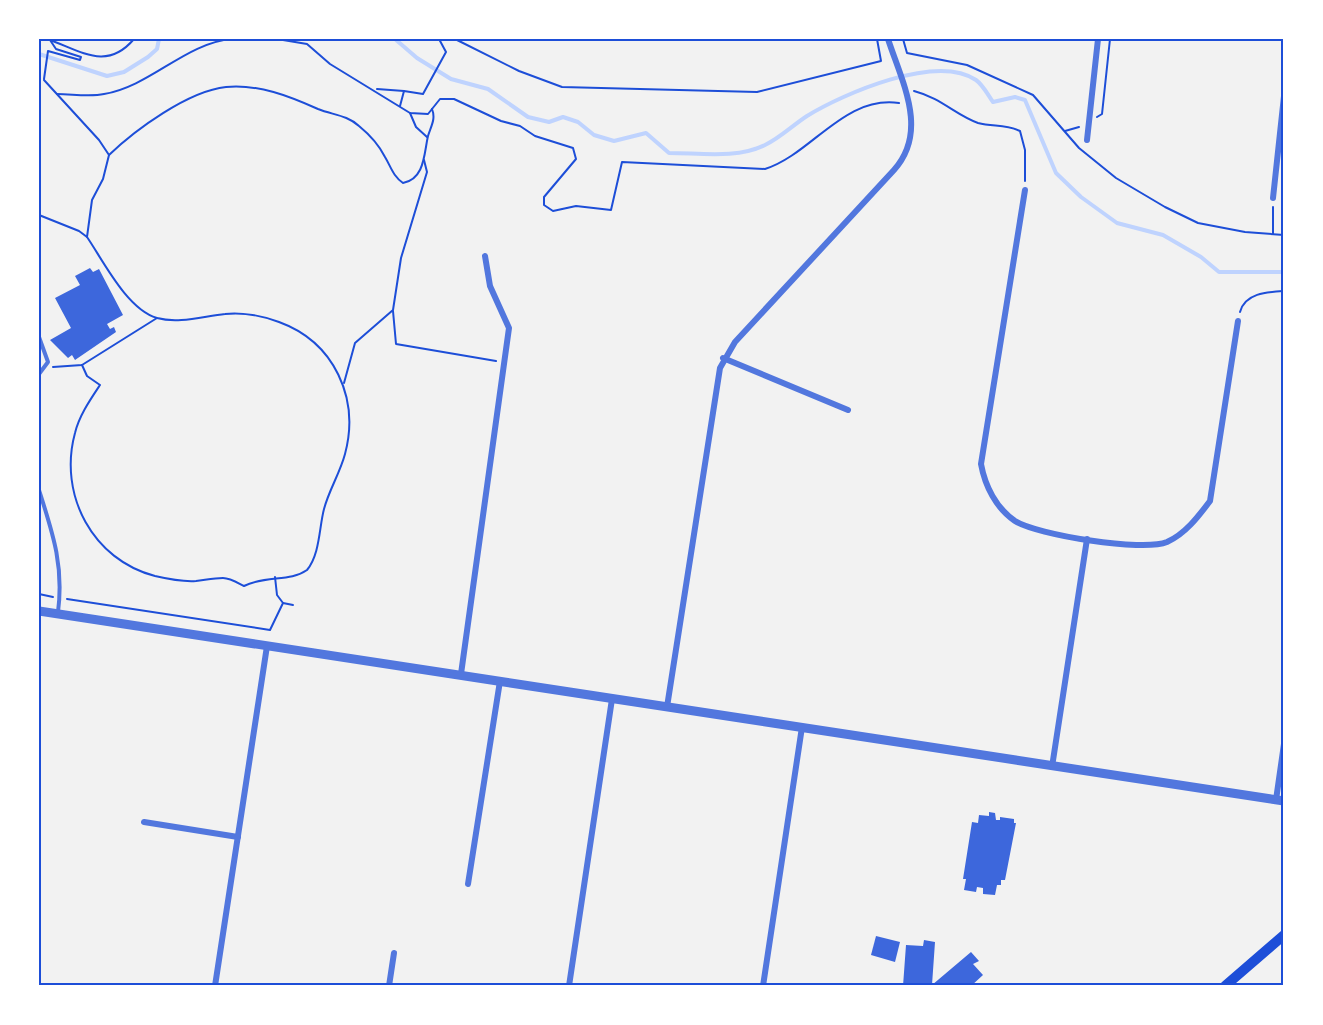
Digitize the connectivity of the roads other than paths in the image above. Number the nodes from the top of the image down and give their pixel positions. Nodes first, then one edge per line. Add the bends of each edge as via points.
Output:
1 (888, 39) edge
2 (1098, 39) edge
3 (1284, 96) edge
4 (1087, 140) dead end
5 (1025, 189) road end
6 (1272, 198) road end
7 (484, 256) dead end
8 (1238, 321) road end
9 (39, 337) edge
10 (723, 358) junction
11 (39, 375) edge
12 (848, 410) dead end
13 (39, 490) edge
14 (1087, 539) junction
15 (39, 611) edge
16 (57, 614) junction
17 (267, 646) junction
18 (461, 674) junction
19 (500, 681) junction
20 (612, 699) junction
21 (667, 707) junction
22 (802, 727) junction
23 (1284, 744) edge
24 (1052, 766) junction
25 (1280, 800) edge
26 (144, 822) dead end
27 (238, 837) junction
28 (468, 884) dead end
29 (1284, 935) edge
30 (394, 953) dead end
31 (215, 986) edge
32 (389, 986) edge
33 (569, 986) edge
34 (763, 986) edge
35 (1225, 986) edge

1 - 10 street via 912,115 909,146 900,164
2 - 4 street
3 - 6 street
5 - 14 street via 981,464 999,505 1028,528
7 - 18 street via 490,286 509,328
8 - 14 street via 1210,501 1181,534 1166,542 1145,547
9 - 11 lane via 48,362
10 - 12 street
10 - 21 street
13 - 16 lane via 59,560
14 - 24 street
15 - 16 street
16 - 17 street
17 - 18 street
17 - 27 street
18 - 19 street
19 - 20 street
19 - 28 street
20 - 21 street
20 - 33 street
21 - 22 street
22 - 24 street
22 - 34 street
23 - 25 street
24 - 25 street
26 - 27 street
27 - 31 street
29 - 35 main road
30 - 32 street

